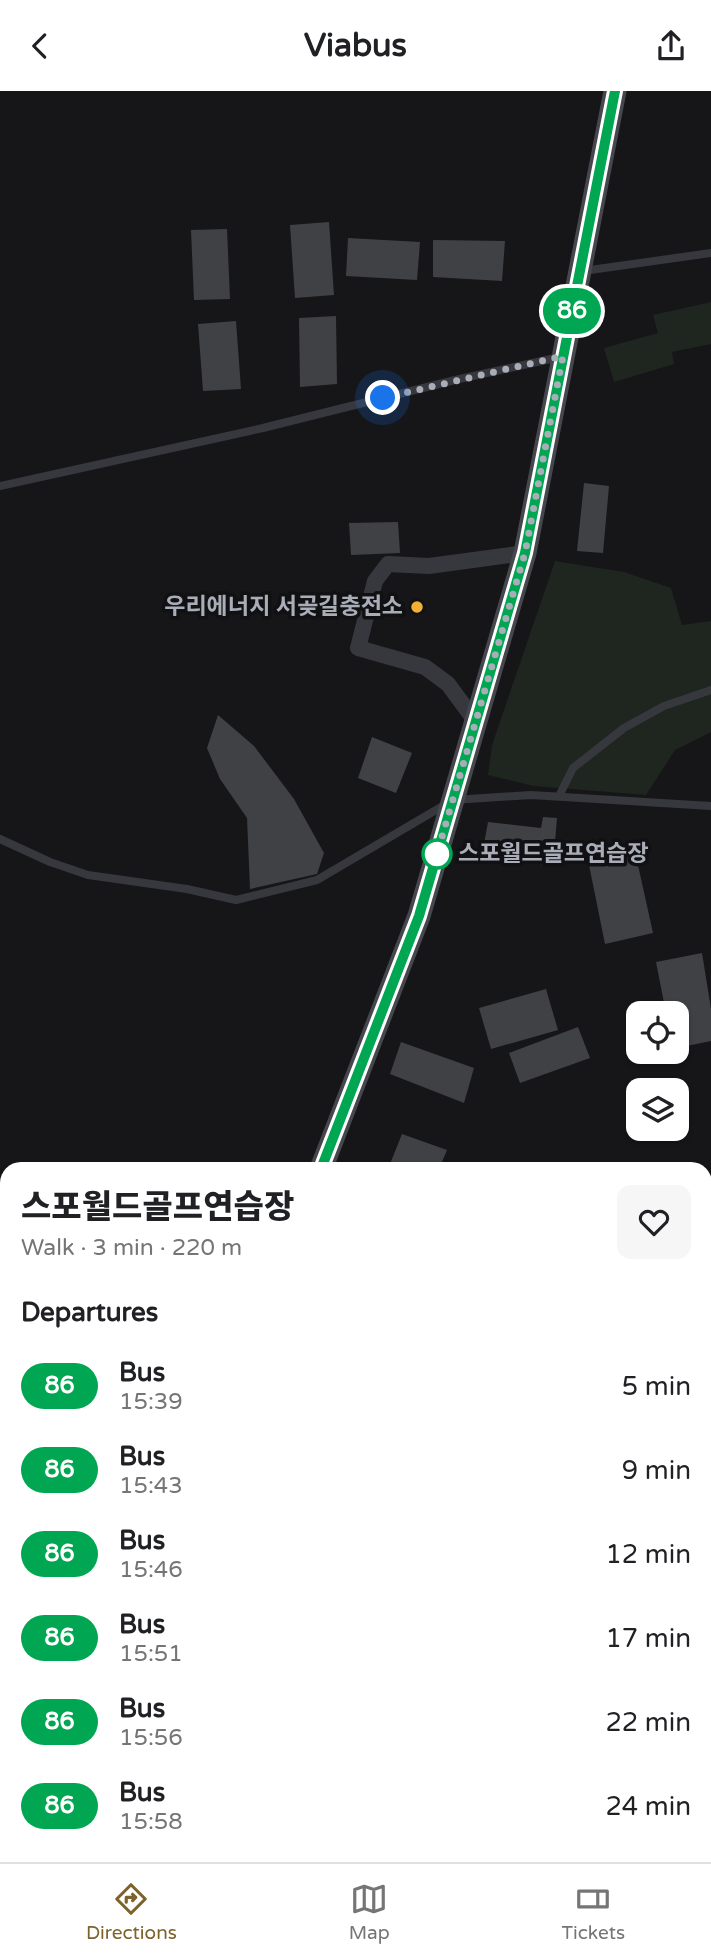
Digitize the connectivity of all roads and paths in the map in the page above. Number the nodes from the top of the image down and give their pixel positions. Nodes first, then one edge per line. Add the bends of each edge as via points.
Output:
1 (615, 91) edge
2 (711, 253) edge
3 (580, 272) junction
4 (563, 356) junction
5 (0, 486) edge
6 (525, 553) junction
7 (711, 690) edge
8 (476, 722) junction
9 (559, 796) junction
10 (453, 800) junction
11 (711, 806) edge
12 (0, 839) edge
13 (324, 1162) edge

1 - 3 main road
2 - 3 lane
3 - 4 main road
4 - 5 lane
4 - 6 main road
6 - 8 main road
6 - 8 street via 429,566 388,565 375,581 358,648 425,667 448,684
7 - 9 lane via 664,706 624,728 573,768
8 - 10 main road
9 - 10 lane
9 - 11 lane
10 - 12 lane via 317,880 236,900 88,875
10 - 13 main road via 419,916

